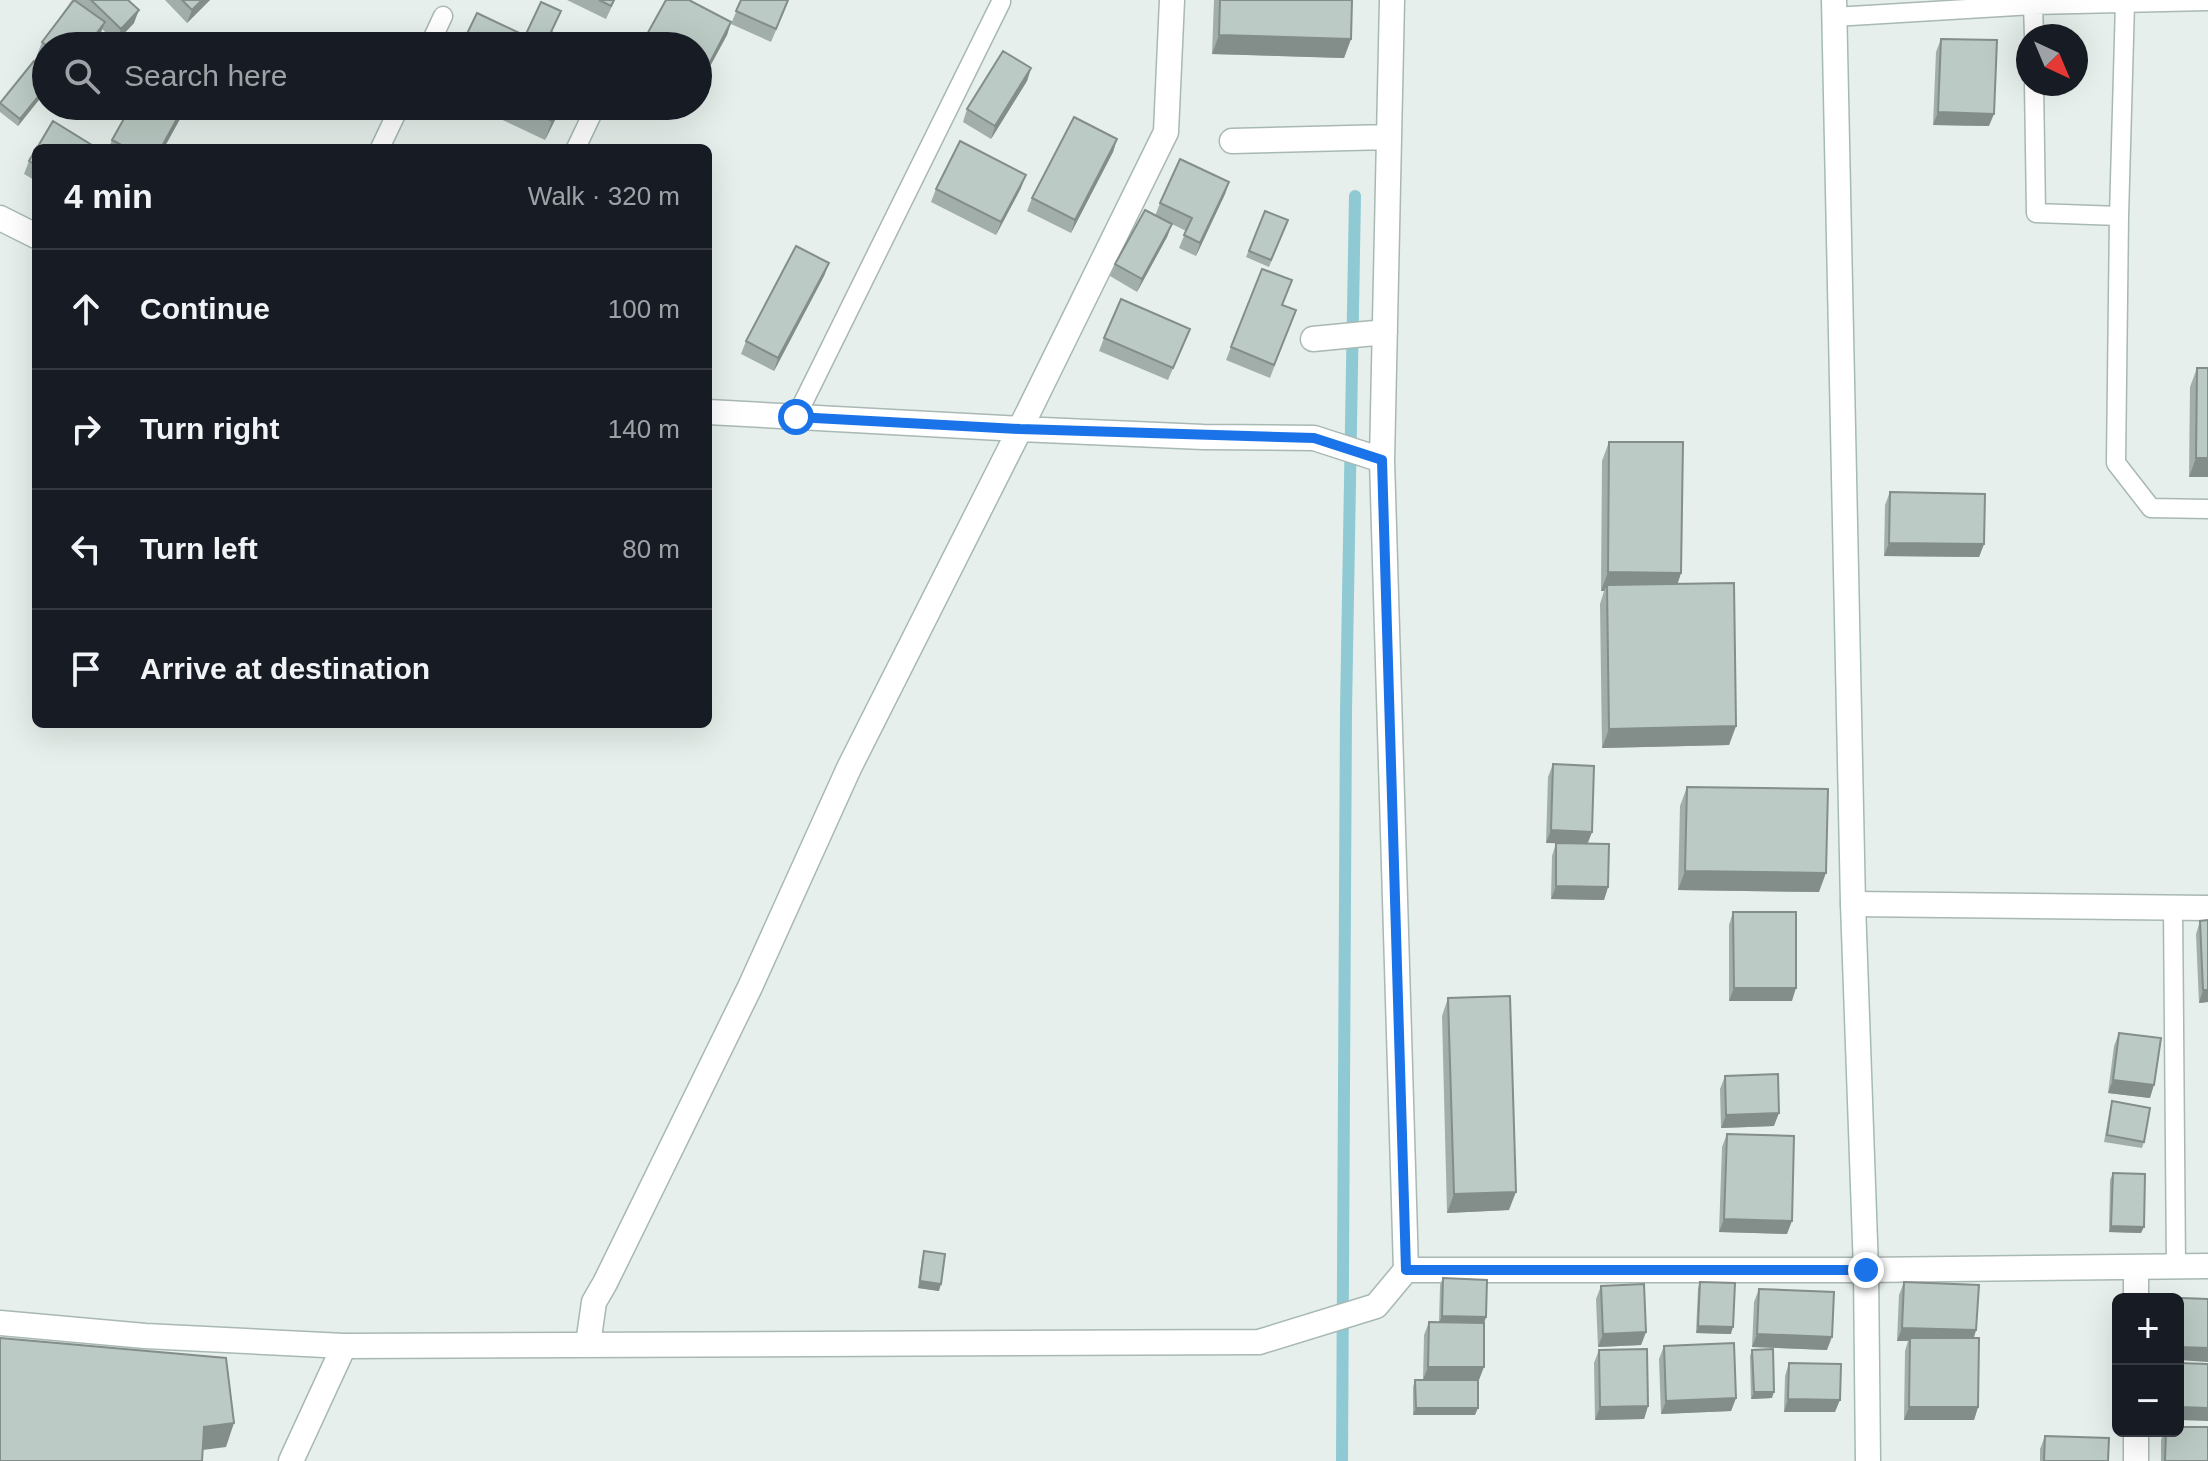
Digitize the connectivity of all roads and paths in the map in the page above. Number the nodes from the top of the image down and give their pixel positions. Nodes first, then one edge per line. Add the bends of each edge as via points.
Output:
1 (1172, 0) edge
2 (1392, 0) edge
3 (2208, 1) edge
4 (1001, 2) dead end
5 (2125, 3) junction
6 (2033, 5) junction
7 (1834, 9) edge
8 (443, 16) dead end
9 (2034, 24) edge
10 (436, 32) edge
11 (2034, 96) edge
12 (393, 120) edge
13 (589, 120) edge
14 (1389, 137) junction
15 (1232, 141) dead end
16 (382, 144) edge
17 (578, 144) edge
18 (2119, 216) junction
19 (0, 218) edge
20 (32, 234) edge
21 (1385, 332) junction
22 (1313, 339) dead end
23 (712, 412) edge
24 (796, 417) junction
25 (1020, 429) junction
26 (1382, 460) junction
27 (2208, 509) edge
28 (1853, 904) junction
29 (2173, 908) junction
30 (2208, 908) edge
31 (2208, 1266) edge
32 (2136, 1267) junction
33 (2176, 1267) junction
34 (1406, 1270) junction
35 (1866, 1270) junction
36 (2136, 1293) edge
37 (0, 1323) edge
38 (588, 1344) junction
39 (344, 1346) junction
40 (2136, 1437) edge
41 (291, 1461) edge
42 (1868, 1461) edge
43 (2136, 1461) edge

1 - 25 street via 1166,132
2 - 14 street
3 - 5 lane
4 - 24 lane
5 - 6 lane
5 - 18 lane
6 - 7 lane
6 - 9 lane
7 - 28 street
8 - 10 lane
11 - 18 lane via 2036,213
12 - 16 lane
13 - 17 lane
14 - 15 street
14 - 21 street
18 - 27 lane via 2116,463 2151,508
19 - 20 street
21 - 22 street
21 - 26 street
23 - 24 street
24 - 25 street
25 - 26 street via 1314,438
25 - 38 street via 849,768 750,987 594,1302
26 - 34 street
28 - 29 street
28 - 35 street
29 - 30 street
29 - 33 lane
31 - 33 street
32 - 33 street
32 - 35 street
32 - 36 street
34 - 35 street
34 - 38 street via 1376,1306 1259,1342
35 - 42 street
37 - 39 street
38 - 39 street
39 - 41 street
40 - 43 street

